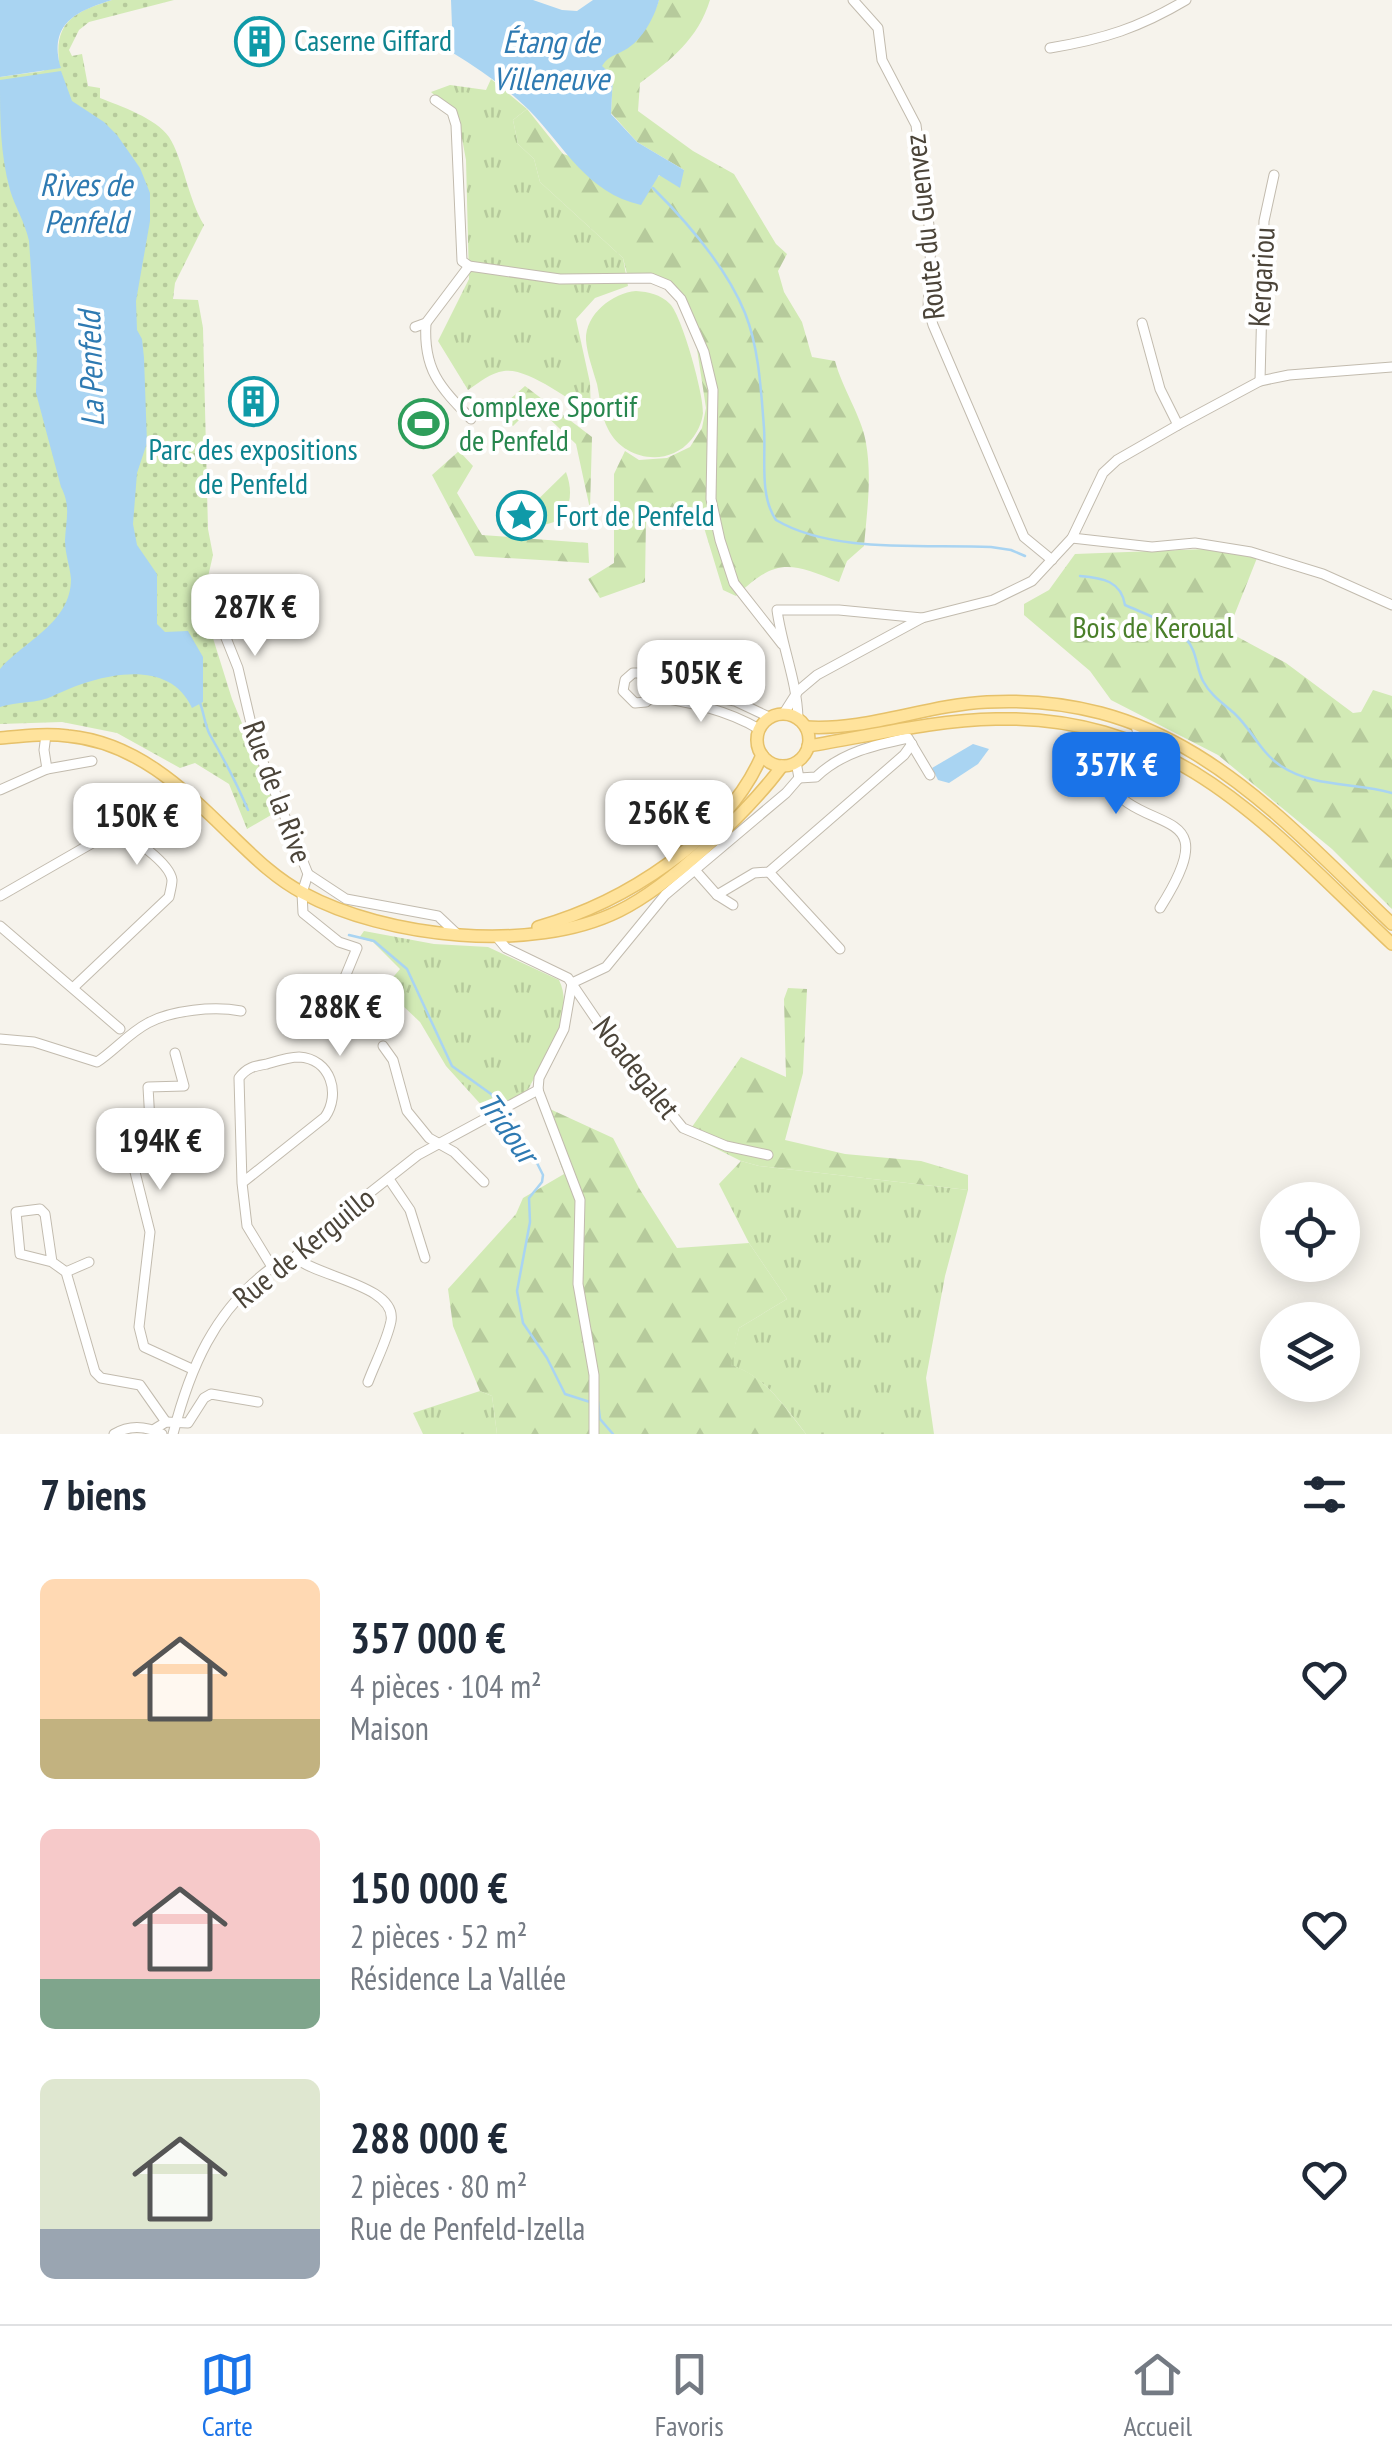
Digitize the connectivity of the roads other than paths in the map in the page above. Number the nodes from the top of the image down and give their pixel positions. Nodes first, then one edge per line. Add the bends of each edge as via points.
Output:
1 (853, 0) edge
2 (1186, 0) edge
3 (1050, 48) dead end
4 (434, 100) dead end
5 (1274, 174) dead end
6 (469, 266) junction
7 (426, 323) junction
8 (1142, 323) dead end
9 (415, 327) dead end
10 (1392, 367) edge
11 (1260, 380) junction
12 (471, 419) dead end
13 (1178, 425) junction
14 (1072, 538) junction
15 (1052, 560) junction
16 (1392, 606) edge
17 (922, 618) junction
18 (224, 633) dead end
19 (782, 644) junction
20 (798, 690) junction
21 (784, 713) junction
22 (770, 717) junction
23 (802, 723) junction
24 (1135, 724) junction
25 (759, 728) junction
26 (46, 735) junction
27 (1, 738) edge
28 (1069, 740) dead end
29 (912, 744) junction
30 (1140, 744) junction
31 (808, 746) junction
32 (762, 755) junction
33 (92, 761) dead end
34 (1121, 761) junction
35 (796, 762) junction
36 (782, 766) junction
37 (48, 768) junction
38 (930, 775) dead end
39 (799, 778) junction
40 (0, 790) edge
41 (694, 869) junction
42 (769, 872) junction
43 (308, 874) junction
44 (302, 893) junction
45 (716, 895) junction
46 (0, 896) edge
47 (734, 904) dead end
48 (1160, 908) dead end
49 (1392, 924) edge
50 (0, 926) edge
51 (457, 934) junction
52 (510, 934) junction
53 (496, 936) junction
54 (1392, 944) edge
55 (840, 949) dead end
56 (345, 977) dead end
57 (572, 983) junction
58 (75, 986) junction
59 (241, 1011) dead end
60 (120, 1028) dead end
61 (0, 1038) edge
62 (384, 1046) dead end
63 (176, 1052) dead end
64 (538, 1090) junction
65 (437, 1143) junction
66 (768, 1154) dead end
67 (389, 1179) junction
68 (484, 1182) dead end
69 (242, 1183) junction
70 (296, 1258) junction
71 (424, 1258) dead end
72 (52, 1262) junction
73 (89, 1262) dead end
74 (272, 1267) junction
75 (66, 1272) junction
76 (192, 1369) junction
77 (368, 1382) dead end
78 (154, 1402) junction
79 (258, 1402) dead end
80 (172, 1427) edge
81 (157, 1432) edge
82 (114, 1434) edge
83 (594, 1434) edge

1 - 15 street, Route du Guenvez via 878,28 882,60 916,125 932,241 932,325 1024,536
2 - 3 street via 1146,24
4 - 6 street via 452,112 456,125 462,261
5 - 11 street, Kergariou via 1264,222
6 - 7 street
6 - 19 street via 560,279 652,278 682,299 713,390 711,500 720,540 734,583
7 - 9 street
7 - 12 street via 427,358 438,386
8 - 13 street
10 - 11 street
11 - 13 street
13 - 14 street via 1117,460
14 - 15 street
14 - 16 street via 1251,552 1323,574
15 - 17 street via 1009,594
17 - 19 street via 777,610
17 - 20 street
18 - 43 street, Rue de la Rive via 256,744
19 - 20 street
20 - 21 street
20 - 23 street
21 - 22 main road
21 - 23 main road
22 - 25 main road
22 - 25 street via 734,702 653,691 729,712
23 - 24 main road via 846,726 994,701 1082,709
23 - 31 main road
24 - 30 street
24 - 49 main road via 1227,772
25 - 32 main road
26 - 27 main road
26 - 37 street
26 - 44 main road via 97,741 166,774 263,866
28 - 34 street
29 - 38 street
29 - 39 street via 908,738 876,745 816,777
29 - 42 street
30 - 31 main road via 1068,724 998,718
30 - 34 street
30 - 54 main road via 1218,785
31 - 35 main road
32 - 36 main road
32 - 52 main road via 726,813 639,884 590,909
33 - 37 street
34 - 48 street via 1106,768 1108,784 1179,830 1184,840 1181,875
35 - 36 main road
35 - 39 street
36 - 52 main road via 712,841 621,910 569,928
37 - 40 street
39 - 41 street
41 - 45 street
41 - 57 street via 606,966
42 - 45 street via 754,873
42 - 55 street
43 - 44 street, Rue de la Rive
43 - 51 street via 346,899 438,916
44 - 51 main road via 368,918
44 - 56 street via 303,913 357,948
45 - 47 street
46 - 58 street via 114,830 166,866 168,897
50 - 58 street
51 - 53 main road
52 - 53 main road
53 - 57 street
57 - 64 street via 564,1029
57 - 66 street, Noadegalet via 683,1128
58 - 60 street
59 - 61 street via 217,1007 159,1018 97,1062
62 - 65 street via 408,1112
63 - 76 street via 184,1086 148,1087 151,1139 132,1160 150,1232 139,1327 144,1348
64 - 65 street, Rue de Kerguillo
64 - 83 street via 580,1200 578,1284 594,1375
65 - 67 street, Rue de Kerguillo
65 - 68 street
67 - 70 street, Rue de Kerguillo
67 - 71 street via 410,1210
69 - 69 street via 326,1118 335,1100 329,1076 311,1060 253,1067 239,1078
69 - 74 street via 247,1226
70 - 74 street, Rue de Kerguillo
70 - 77 street via 386,1302 391,1320
72 - 72 street via 20,1254 16,1212 45,1214
72 - 75 street
73 - 75 street
74 - 76 street, Rue de Kerguillo via 215,1325
75 - 78 street via 95,1372 140,1385
76 - 80 street, Rue de Kerguillo
78 - 80 street
78 - 81 street
79 - 80 street via 210,1394 194,1418
80 - 81 street
81 - 82 street via 128,1428

